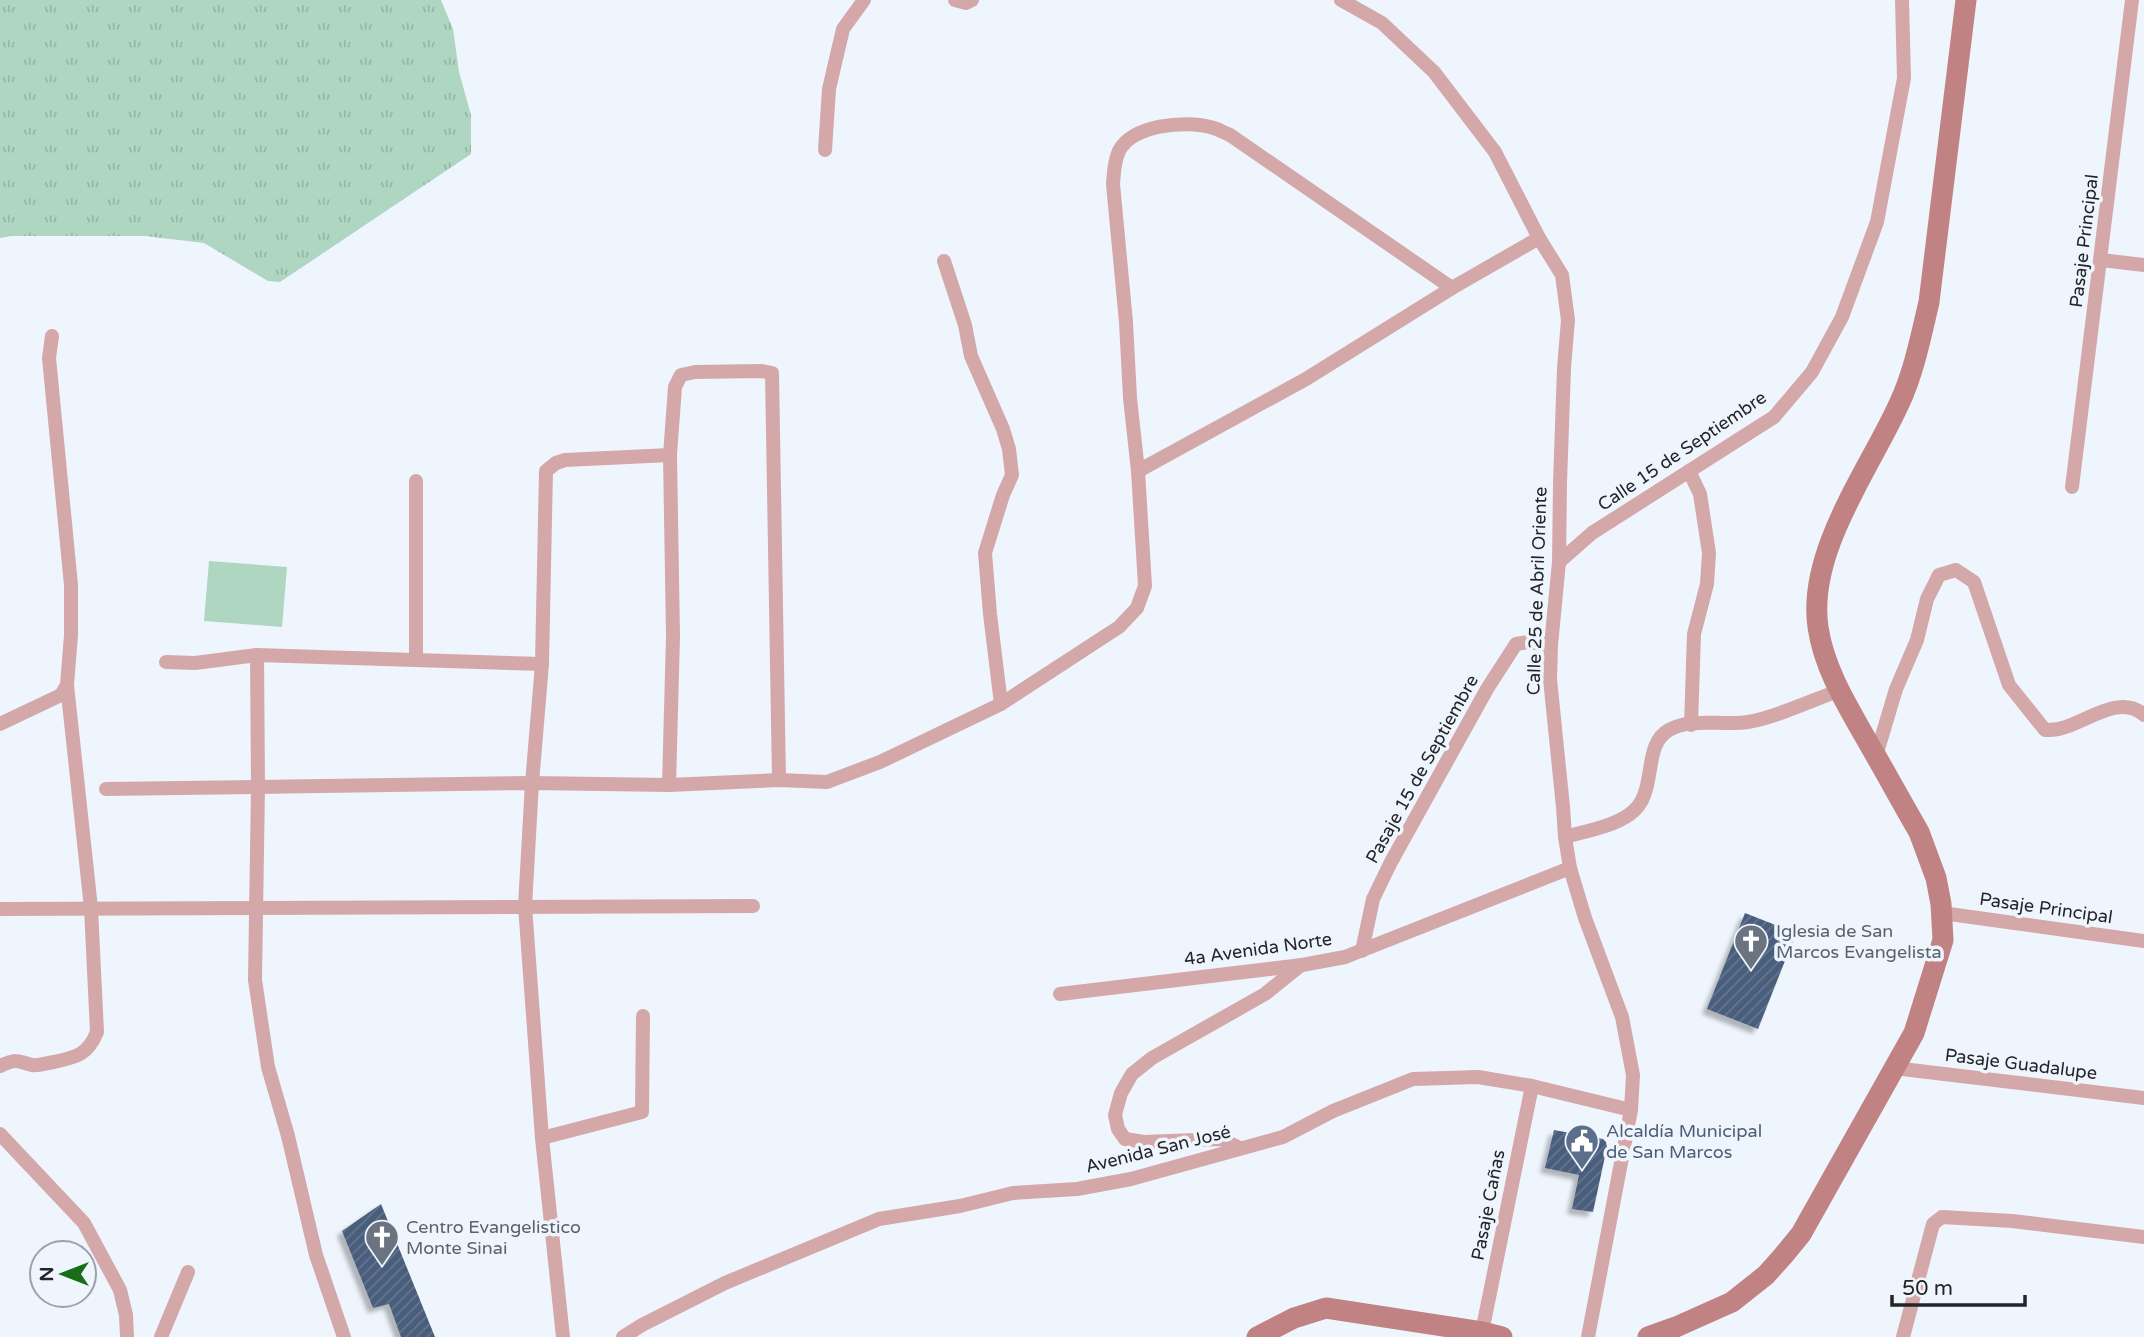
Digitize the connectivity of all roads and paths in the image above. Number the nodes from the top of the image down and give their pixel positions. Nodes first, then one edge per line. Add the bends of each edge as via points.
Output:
1 (864, 0) edge
2 (955, 0) edge
3 (972, 0) edge
4 (1341, 0) edge
5 (1902, 0) edge
6 (1965, 0) edge
7 (2132, 0) edge
8 (825, 150) dead end
9 (1539, 238) junction
10 (2101, 260) junction
11 (944, 261) dead end
12 (2144, 265) edge
13 (1452, 288) junction
14 (52, 336) dead end
15 (670, 455) junction
16 (1138, 471) junction
17 (1689, 471) junction
18 (416, 481) dead end
19 (2072, 487) dead end
20 (1559, 562) junction
21 (1551, 645) junction
22 (257, 655) junction
23 (416, 659) junction
24 (166, 662) dead end
25 (542, 664) junction
26 (66, 685) junction
27 (1838, 691) junction
28 (1001, 704) junction
29 (2144, 715) edge
30 (0, 724) edge
31 (1691, 725) junction
32 (1876, 756) junction
33 (779, 780) junction
34 (532, 783) junction
35 (669, 785) junction
36 (258, 786) junction
37 (106, 789) dead end
38 (1565, 837) junction
39 (1570, 868) junction
40 (525, 906) junction
41 (753, 906) dead end
42 (91, 908) junction
43 (257, 908) junction
44 (0, 909) edge
45 (1942, 913) junction
46 (2144, 941) edge
47 (1362, 951) junction
48 (1302, 965) junction
49 (1060, 994) dead end
50 (643, 1016) dead end
51 (0, 1066) edge
52 (1894, 1068) junction
53 (1532, 1086) junction
54 (2144, 1098) edge
55 (1630, 1110) junction
56 (0, 1134) edge
57 (542, 1138) junction
58 (1240, 1147) junction
59 (2144, 1237) edge
60 (188, 1272) dead end
61 (1492, 1334) edge
62 (127, 1337) edge
63 (161, 1337) edge
64 (344, 1337) edge
65 (563, 1337) edge
66 (623, 1337) edge
67 (1257, 1337) edge
68 (1588, 1337) edge
69 (1648, 1337) edge
70 (1903, 1337) edge

1 - 8 street via 843,29 829,89
2 - 3 street via 966,4
4 - 9 street, Calle 25 de Abril Oriente via 1382,23 1434,72 1495,152
5 - 17 street, Calle 15 de Septiembre via 1904,78 1877,222 1842,317 1812,372 1774,417
6 - 27 main road via 1929,302 1919,346 1898,405 1834,532 1819,583 1818,627
7 - 10 street, Pasaje Principal
9 - 13 street
9 - 20 street, Calle 25 de Abril Oriente via 1562,275 1569,320
10 - 12 street
10 - 19 street, Pasaje Principal
11 - 28 street via 971,356 1009,449 1012,475 985,554
13 - 16 street via 1306,379
13 - 16 street via 1230,135 1184,123 1145,130 1119,150 1114,169
14 - 26 street via 49,358 71,585
15 - 25 street via 565,460 545,471
15 - 33 street via 675,387 681,375 772,373
15 - 35 street via 673,636
16 - 28 street via 1144,586 1137,608 1119,627
17 - 20 street, Calle 15 de Septiembre via 1592,533
17 - 31 street via 1700,495 1709,553 1694,634
18 - 23 street
20 - 21 street, Calle 25 de Abril Oriente
21 - 38 street, Calle 25 de Abril Oriente
21 - 47 street, Pasaje 15 de Septiembre via 1516,644 1487,690 1373,899
22 - 23 street
22 - 24 street
22 - 36 street
23 - 25 street
25 - 34 street
26 - 30 street via 61,695
26 - 42 street
27 - 31 street via 1746,722
27 - 32 main road
28 - 33 street via 827,782
29 - 32 street via 2123,706 2045,730 2009,685 1974,582 1956,570 1939,575 1927,599
31 - 38 street via 1660,737 1643,801 1630,814
32 - 45 main road via 1928,852
33 - 35 street
34 - 35 street
34 - 36 street
34 - 40 street
36 - 37 street
36 - 43 street
38 - 39 street, Calle 25 de Abril Oriente
39 - 47 street, 4a Avenida Norte
39 - 55 street, Calle 25 de Abril Oriente via 1622,1017 1633,1075
40 - 41 street
40 - 43 street
40 - 57 street
42 - 43 street
42 - 44 street
42 - 51 street via 97,1032 93,1041 74,1058 34,1065 12,1060
43 - 64 street via 255,980 268,1067 316,1255
45 - 46 street, Pasaje Principal
45 - 52 main road via 1943,940 1926,998 1914,1033
47 - 48 street, 4a Avenida Norte
48 - 49 street, 4a Avenida Norte
48 - 58 street via 1265,994 1152,1058 1132,1074 1121,1093 1115,1115 1125,1139 1221,1139
50 - 57 street via 642,1112
52 - 54 street, Pasaje Guadalupe
52 - 69 main road via 1801,1234 1766,1275 1732,1302
53 - 55 street, Avenida San José
53 - 58 street, Avenida San José via 1478,1076 1413,1079 1283,1137
53 - 61 street, Pasaje Cañas
55 - 68 street, Calle 25 de Abril Oriente
56 - 62 street via 84,1223 120,1290
57 - 65 street
58 - 66 street, Avenida San José via 1131,1179 1077,1189 1013,1193 879,1219 725,1283
59 - 70 street via 2012,1220 1942,1217 1933,1224
60 - 63 street
61 - 67 main road via 1326,1308

